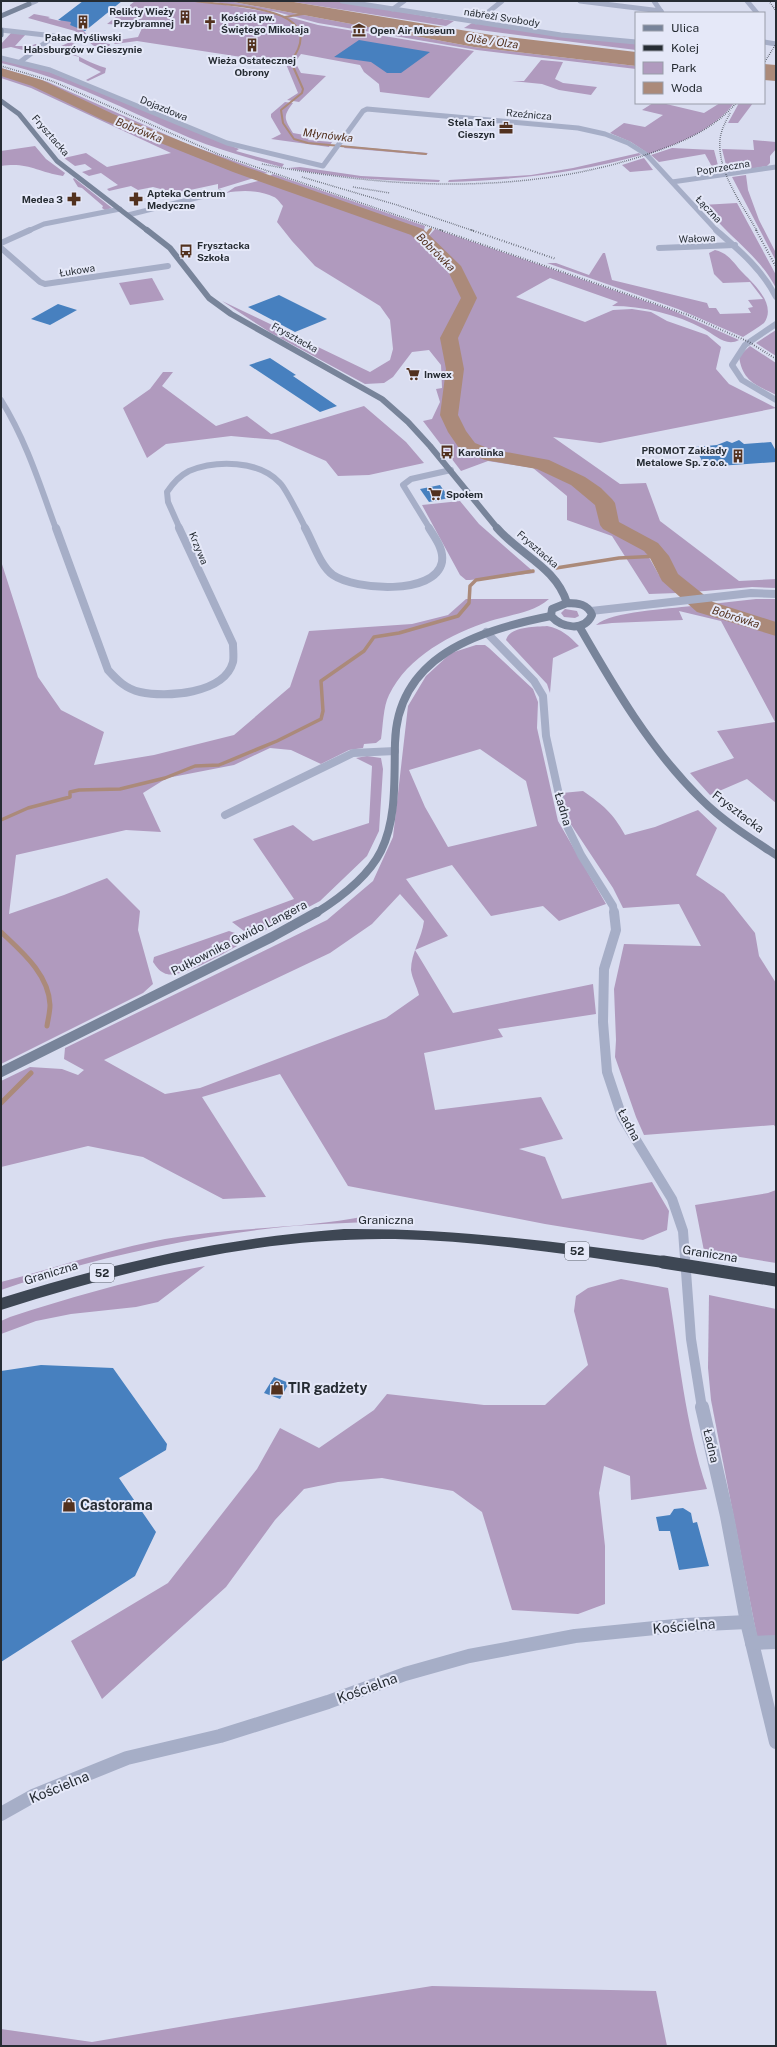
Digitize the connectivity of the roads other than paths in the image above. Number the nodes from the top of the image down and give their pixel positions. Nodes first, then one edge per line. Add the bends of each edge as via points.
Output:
1 (36, 1) edge
2 (342, 1) edge
3 (404, 1) edge
4 (502, 1) edge
5 (580, 1) edge
6 (654, 1) edge
7 (747, 1) edge
8 (393, 9) junction
9 (662, 12) edge
10 (756, 12) edge
11 (3, 15) edge
12 (1, 20) edge
13 (476, 22) junction
14 (1, 30) edge
15 (1, 35) edge
16 (635, 42) edge
17 (765, 42) edge
18 (776, 44) edge
19 (1, 58) edge
20 (20, 62) junction
21 (1, 101) edge
22 (337, 146) joint
23 (776, 167) edge
24 (672, 182) junction
25 (220, 192) dead end
26 (120, 209) junction
27 (128, 215) junction
28 (1, 242) edge
29 (735, 245) junction
30 (1, 248) edge
31 (659, 248) dead end
32 (168, 266) dead end
33 (776, 297) edge
34 (776, 324) edge
35 (1, 400) edge
36 (776, 400) edge
37 (450, 470) junction
38 (776, 594) edge
39 (567, 603) junction
40 (591, 611) junction
41 (551, 616) junction
42 (579, 626) junction
43 (486, 632) junction
44 (395, 751) junction
45 (225, 815) dead end
46 (776, 855) edge
47 (1, 1072) edge
48 (776, 1280) edge
49 (1, 1304) edge
50 (747, 1622) junction
51 (776, 1642) edge
52 (752, 1643) junction
53 (776, 1742) edge
54 (1, 1814) edge

1 - 11 street
2 - 8 street, nábřeží Svobody
3 - 8 street
4 - 13 street
5 - 9 street
6 - 9 street
7 - 10 street
8 - 13 street, nábřeží Svobody
11 - 12 street
13 - 16 street, nábřeží Svobody via 561,35
14 - 15 street
14 - 20 street via 54,36
17 - 18 street
19 - 20 street, Dojazdowa
20 - 22 street, Dojazdowa via 50,70 227,144 323,166
21 - 26 street, Frysztacka via 19,114 57,161
22 - 24 street, Rzeźnicza via 367,109 557,125 592,130 620,140 640,150
23 - 24 street, Poprzeczna
24 - 29 street, Łączna via 708,223
25 - 27 street
26 - 27 street, Frysztacka
26 - 28 street via 44,224
27 - 37 street, Frysztacka via 170,248 209,298 231,314 382,399 408,422
29 - 31 street, Wałowa
29 - 33 street, Łączna via 759,270
30 - 32 street, Łukowa via 45,284
34 - 36 street via 743,346 737,352 732,365 742,380
35 - 37 street, Krzywa via 22,438 108,670 122,685 147,695 185,694 203,688 225,675 235,657 232,644 168,502 167,492 177,479 196,470 219,465 246,466 268,472 280,483 331,573 352,584 386,589 409,586 422,581 440,566 443,557 440,546 403,485 411,479
37 - 39 street, Frysztacka via 500,531 553,576
38 - 40 street via 751,593
39 - 40 street via 584,606
39 - 41 street via 552,609
40 - 42 street via 591,618
41 - 42 street via 559,623
41 - 43 street, Pułkownika Gwido Langera via 510,624
42 - 46 street, Frysztacka via 627,707 674,768 702,799
43 - 44 street, Pułkownika Gwido Langera via 439,656 414,682 405,694 398,714
43 - 50 street, Ładna via 534,680 543,696 546,736 565,822 613,906 616,930 604,969 603,1022 607,1072 622,1117 672,1198 683,1232 691,1339 701,1402 727,1516
44 - 45 street via 353,753
44 - 47 street, Pułkownika Gwido Langera via 393,800 387,835 375,862 355,886 335,901 288,927
48 - 49 highway, Graniczna / 52, bridge via 663,1262 491,1240 394,1234 311,1238 235,1246 144,1263 66,1283
50 - 52 street, Ładna
50 - 54 street, Kościelna via 684,1625 575,1636 469,1656 405,1674 328,1702 220,1736 127,1758 33,1796
51 - 52 street
52 - 53 street, Ładna

